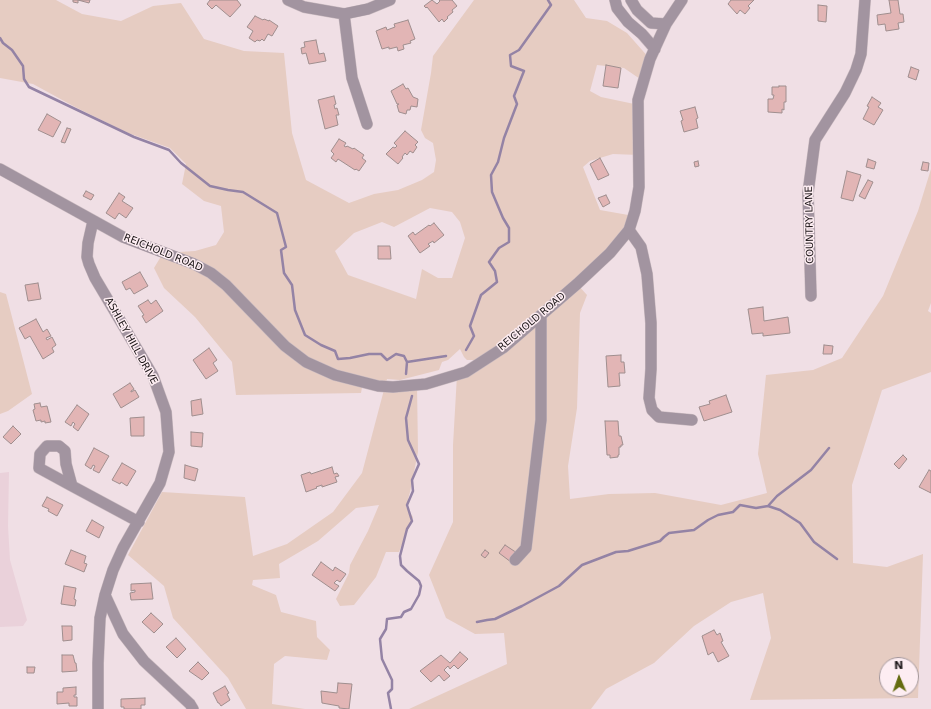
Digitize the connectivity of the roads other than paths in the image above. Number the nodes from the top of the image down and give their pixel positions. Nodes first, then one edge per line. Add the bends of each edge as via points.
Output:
1 (288, 0) edge
2 (390, 0) edge
3 (616, 0) edge
4 (631, 0) edge
5 (682, 0) edge
6 (865, 0) edge
7 (344, 14) junction
8 (666, 24) junction
9 (655, 49) junction
10 (367, 124) dead end
11 (0, 170) edge
12 (93, 221) junction
13 (629, 230) junction
14 (811, 296) dead end
15 (541, 316) junction
16 (692, 420) dead end
17 (72, 486) dead end
18 (139, 522) junction
19 (515, 560) dead end
20 (105, 594) junction
21 (98, 709) edge
22 (193, 709) edge

1 - 7 street via 304,7
2 - 7 street via 368,9
3 - 9 street via 618,8 628,22 647,38
4 - 8 street via 637,10 651,23
5 - 8 street, REICHOLD ROAD
6 - 14 street, COUNTRY LANE via 861,54 856,70 815,140 808,193
7 - 10 street via 352,78
8 - 9 street, REICHOLD ROAD
9 - 13 street, REICHOLD ROAD via 638,100 639,187
11 - 12 street, REICHOLD ROAD
12 - 15 street, REICHOLD ROAD via 137,243 194,264 219,278 285,346 306,362 335,375 378,386 426,384 466,372 503,348
12 - 18 street, ASHLEY HILL DRIVE via 87,250 91,271 153,376 166,412 169,452 160,482
13 - 15 street, REICHOLD ROAD via 610,253
13 - 16 street via 641,247 647,274 651,323 649,398 652,410 659,417
15 - 19 street via 541,420 526,548
17 - 18 street
18 - 20 street, ASHLEY HILL DRIVE via 123,548
20 - 21 street, ASHLEY HILL DRIVE via 100,618
20 - 22 street via 123,634 144,661

